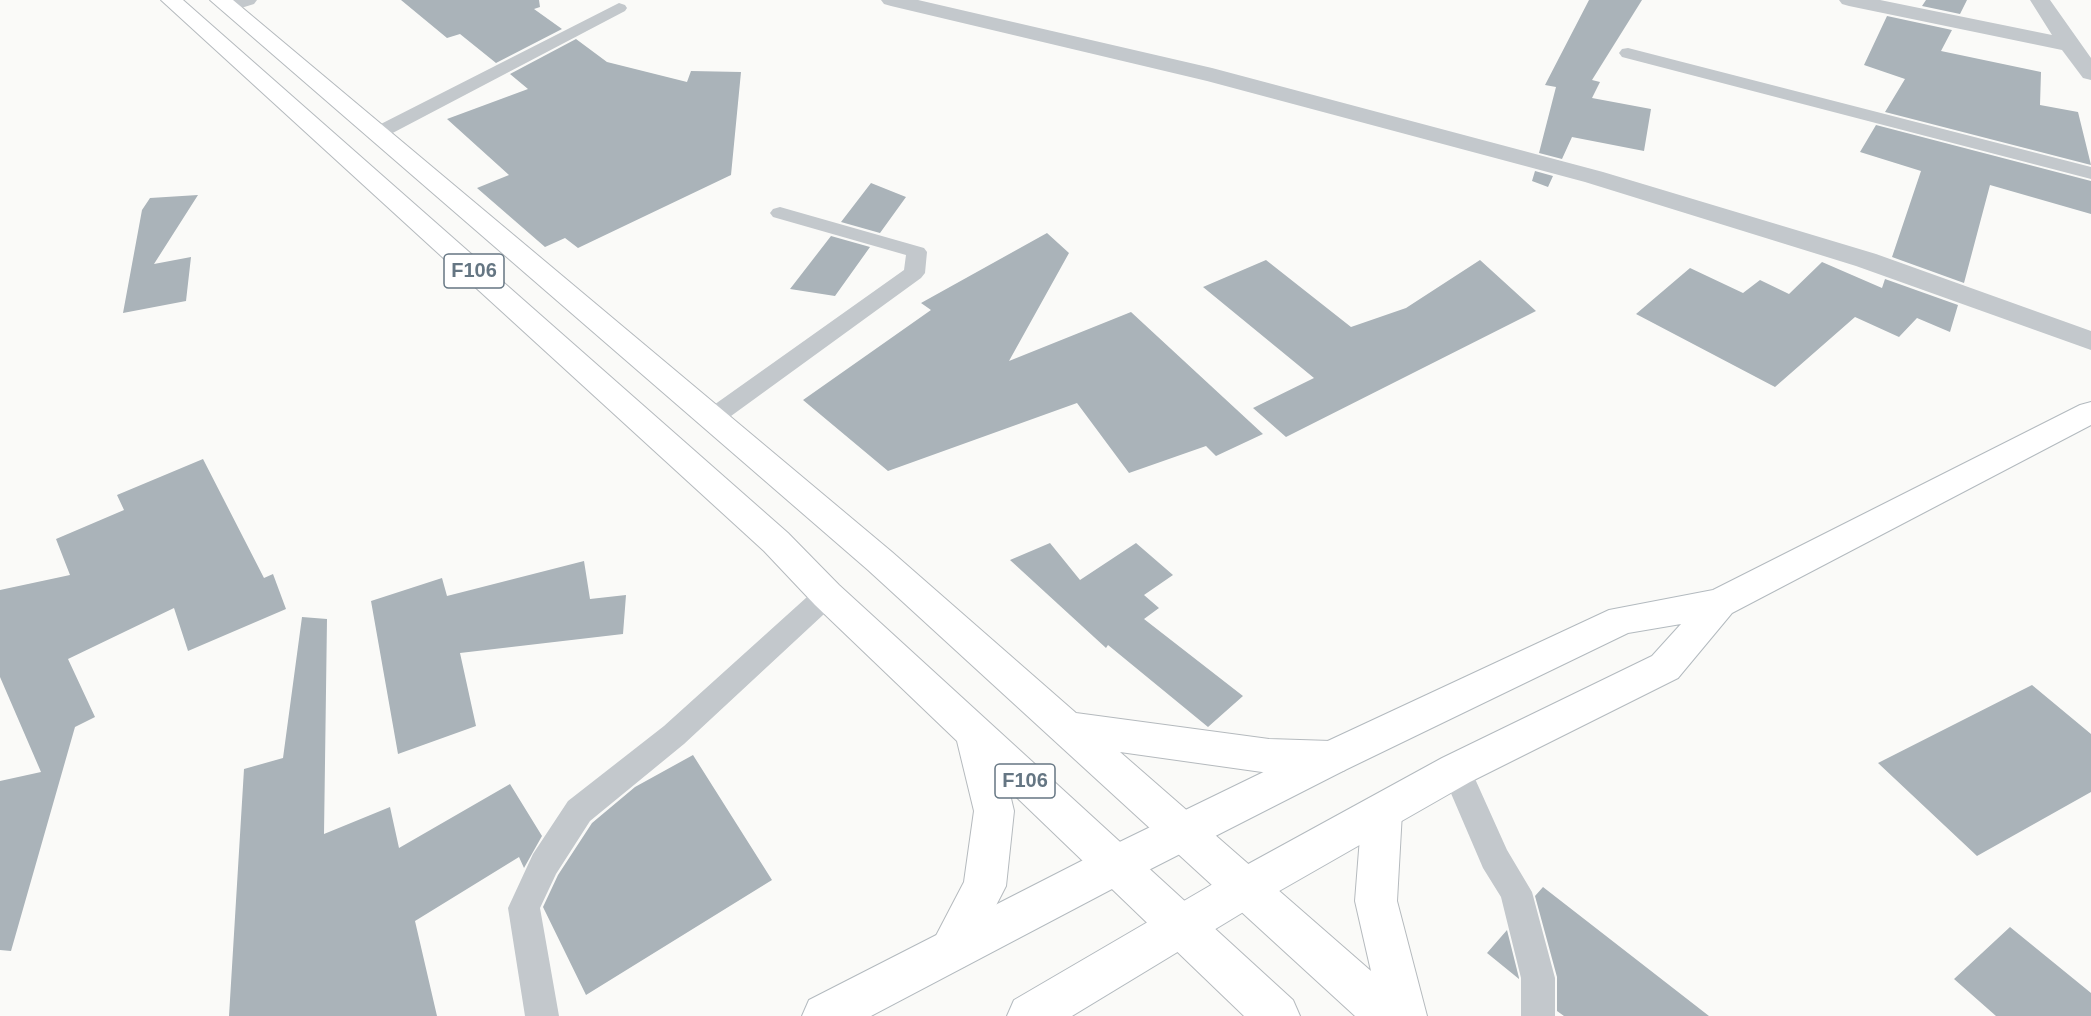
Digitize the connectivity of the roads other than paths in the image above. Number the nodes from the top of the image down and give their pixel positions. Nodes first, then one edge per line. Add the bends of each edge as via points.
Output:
1 (171, 0) edge
2 (891, 0) edge
3 (1849, 0) edge
4 (2040, 0) edge
5 (231, 2) edge
6 (619, 8) dead end
7 (2069, 45) junction
8 (1628, 53) dead end
9 (2091, 73) edge
10 (378, 133) junction
11 (2091, 173) edge
12 (780, 213) dead end
13 (2091, 341) edge
14 (2091, 412) edge
15 (712, 417) junction
16 (827, 595) junction
17 (1720, 603) junction
18 (1068, 728) junction
19 (974, 732) junction
20 (1331, 758) junction
21 (1456, 770) junction
22 (1382, 812) junction
23 (1184, 832) junction
24 (1116, 866) junction
25 (1245, 888) junction
26 (1182, 927) junction
27 (950, 951) junction
28 (542, 1016) edge
29 (825, 1016) edge
30 (1030, 1016) edge
31 (1277, 1016) edge
32 (1388, 1016) edge
33 (1404, 1016) edge
34 (1538, 1016) edge

1 - 16 main road, F106 via 776,542
2 - 13 street via 1212,75 1594,177 1866,260
3 - 7 street
4 - 7 street
5 - 10 main road, F106
6 - 10 lane
7 - 9 street
8 - 11 lane
10 - 15 main road, F106
12 - 15 lane via 917,252 914,273
14 - 17 main road
15 - 18 main road, F106
16 - 19 main road, F106
16 - 28 lane via 674,735 579,811 544,864 524,908
17 - 20 main road via 1622,620
17 - 21 main road via 1665,667
18 - 20 main road via 1269,756
18 - 23 main road, F106
19 - 24 main road, F106
19 - 27 main road via 994,811 985,886
20 - 23 main road
21 - 22 main road
21 - 34 lane via 1494,858 1516,892 1538,978
22 - 25 main road
22 - 33 main road via 1376,901
23 - 24 main road
23 - 25 main road, F106
24 - 26 main road, F106
24 - 27 main road
25 - 26 main road
25 - 32 main road, F106
26 - 30 main road
26 - 31 main road, F106
27 - 29 main road

